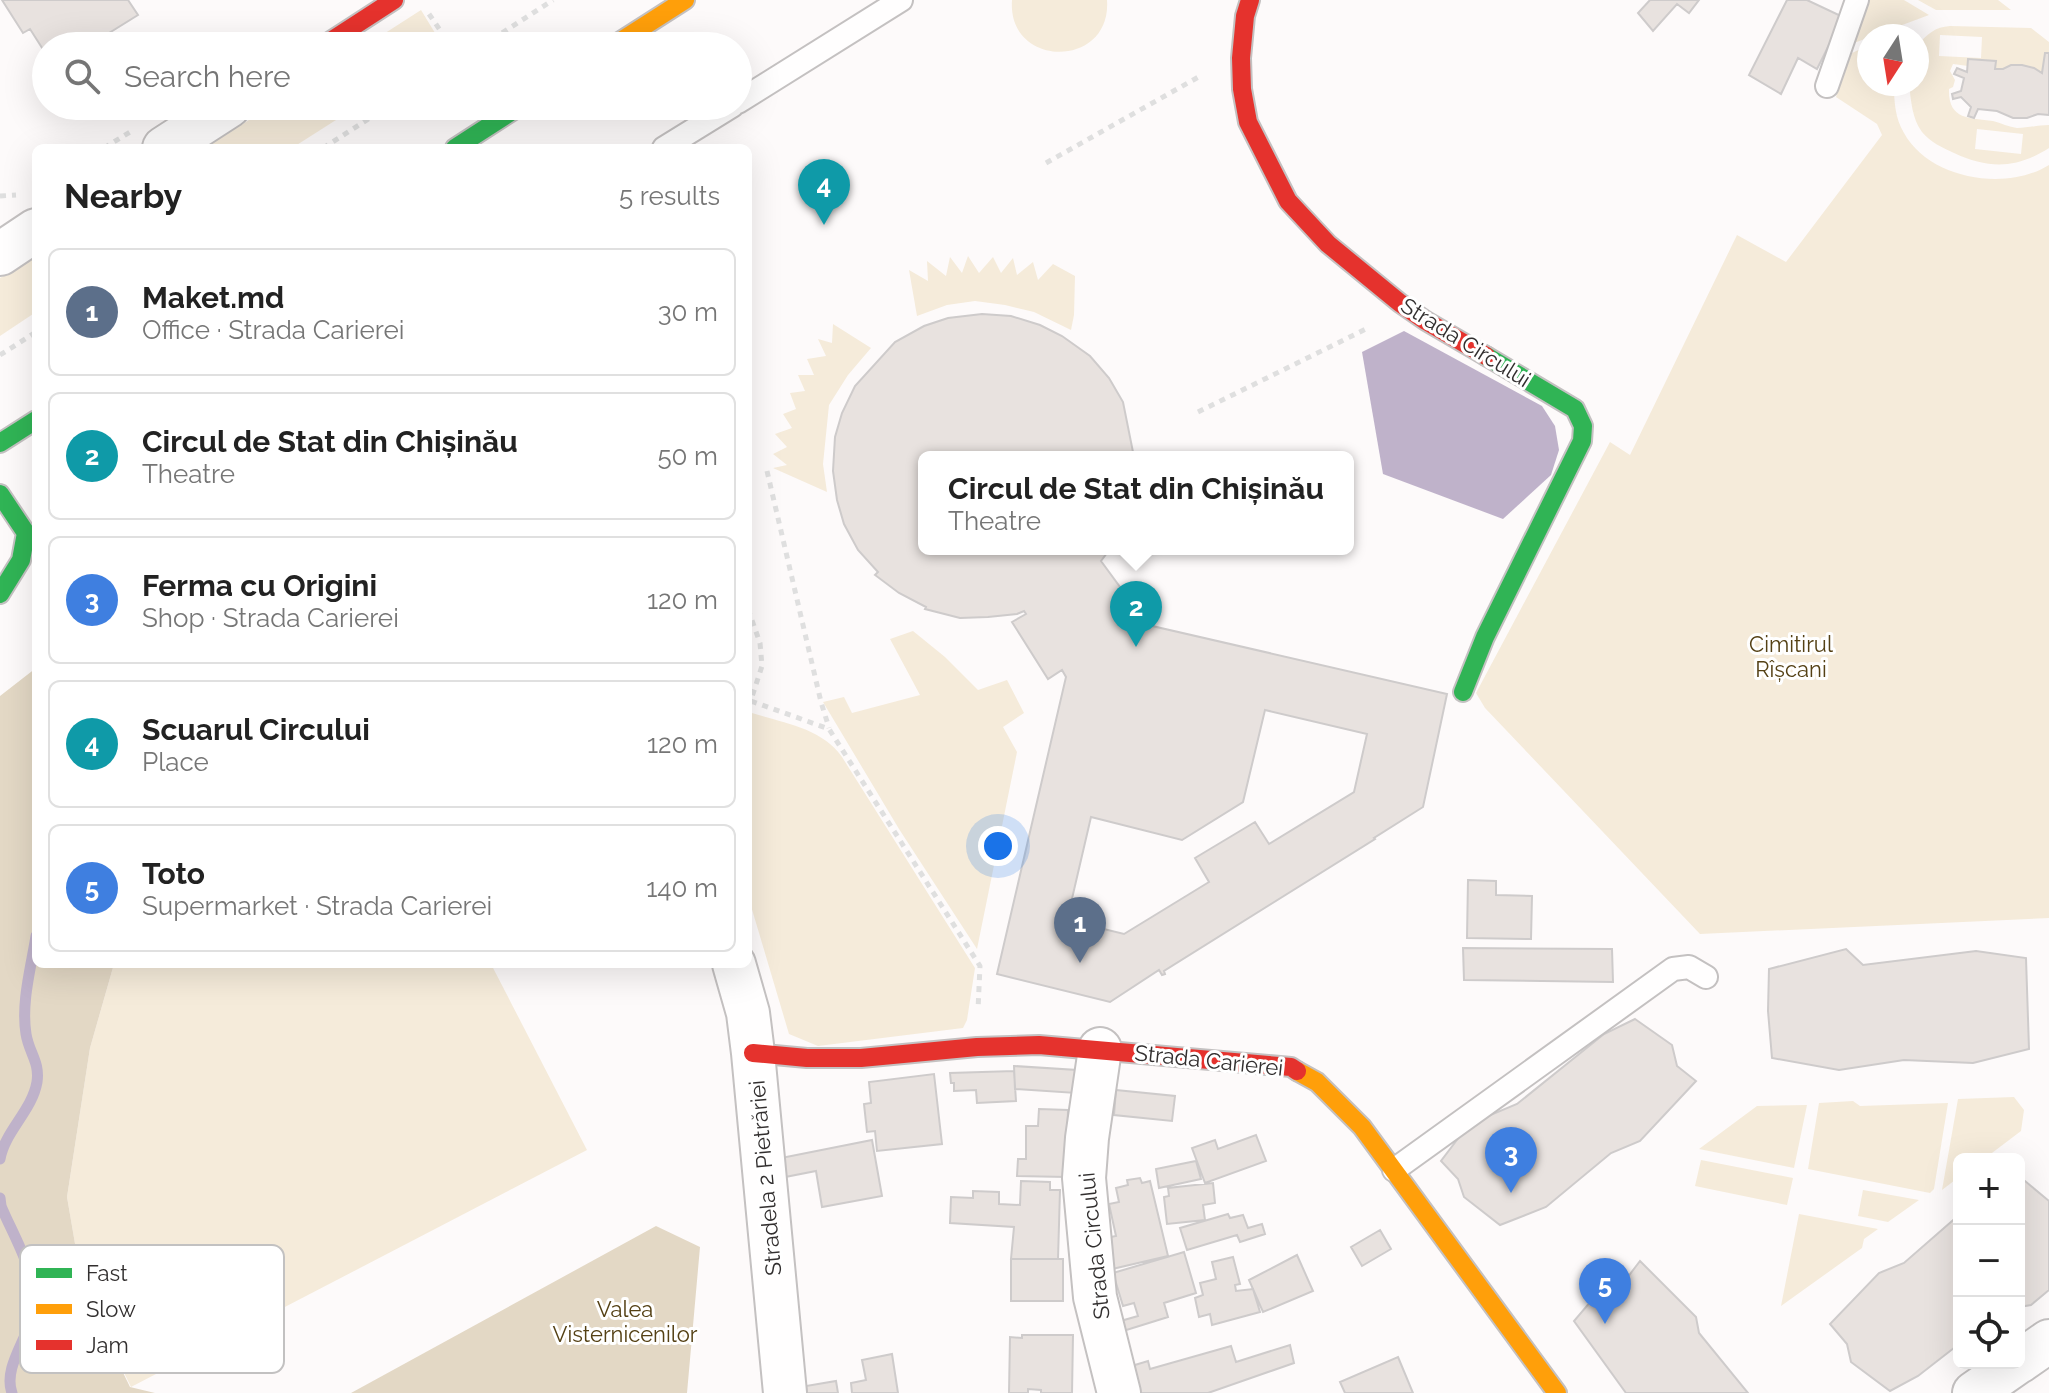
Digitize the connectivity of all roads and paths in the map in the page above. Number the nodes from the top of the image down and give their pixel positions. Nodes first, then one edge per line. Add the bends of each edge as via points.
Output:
1 (394, 0) edge
2 (553, 0) edge
3 (685, 0) edge
4 (901, 0) edge
5 (1250, 0) edge
6 (1857, 0) edge
7 (426, 9) dead end
8 (345, 32) edge
9 (442, 32) edge
10 (504, 32) edge
11 (635, 32) edge
12 (1241, 58) junction
13 (1827, 86) dead end
14 (752, 93) edge
15 (207, 120) edge
16 (367, 120) edge
17 (498, 120) edge
18 (709, 120) edge
19 (170, 144) edge
20 (329, 144) edge
21 (461, 144) edge
22 (670, 144) edge
23 (1046, 163) dead end
24 (32, 233) edge
25 (0, 254) edge
26 (1400, 303) junction
27 (32, 335) edge
28 (0, 355) edge
29 (1198, 412) dead end
30 (32, 423) edge
31 (0, 443) edge
32 (767, 471) dead end
33 (0, 494) edge
34 (0, 594) edge
35 (752, 620) edge
36 (1463, 692) dead end
37 (752, 698) edge
38 (752, 701) edge
39 (829, 729) junction
40 (735, 968) edge
41 (1706, 977) dead end
42 (977, 1047) junction
43 (1100, 1049) junction
44 (753, 1053) junction
45 (1394, 1170) junction
46 (2049, 1341) edge
47 (2025, 1357) edge
48 (2008, 1369) edge
49 (785, 1393) edge
50 (1119, 1393) edge
51 (1557, 1393) edge
52 (1974, 1393) edge

1 - 8 street
2 - 10 path
3 - 11 street
4 - 14 lane
5 - 12 street, Strada Circului
6 - 13 lane
7 - 9 path
12 - 23 path via 1196,77
12 - 26 street, Strada Circului via 1248,122 1288,201 1328,244
15 - 19 street
16 - 20 path
17 - 21 street
18 - 22 lane
24 - 25 street
26 - 29 path via 1365,330
26 - 36 street, Strada Circului via 1575,409 1583,426 1582,441
27 - 28 path
30 - 31 street
32 - 39 path
33 - 34 street via 26,533 21,560
35 - 37 path via 762,666
38 - 39 path
39 - 42 path via 980,966
40 - 44 street, Stradela 2 Pietrăriei
41 - 45 lane via 1689,967 1673,969
42 - 43 street, Strada Carierei
42 - 44 street, Strada Carierei via 861,1058
43 - 45 street, Strada Carierei via 1291,1067 1330,1093
43 - 50 street, Strada Circului via 1084,1178 1095,1297
44 - 49 street, Stradela 2 Pietrăriei
45 - 51 street, Strada Carierei
46 - 47 street
48 - 52 street

